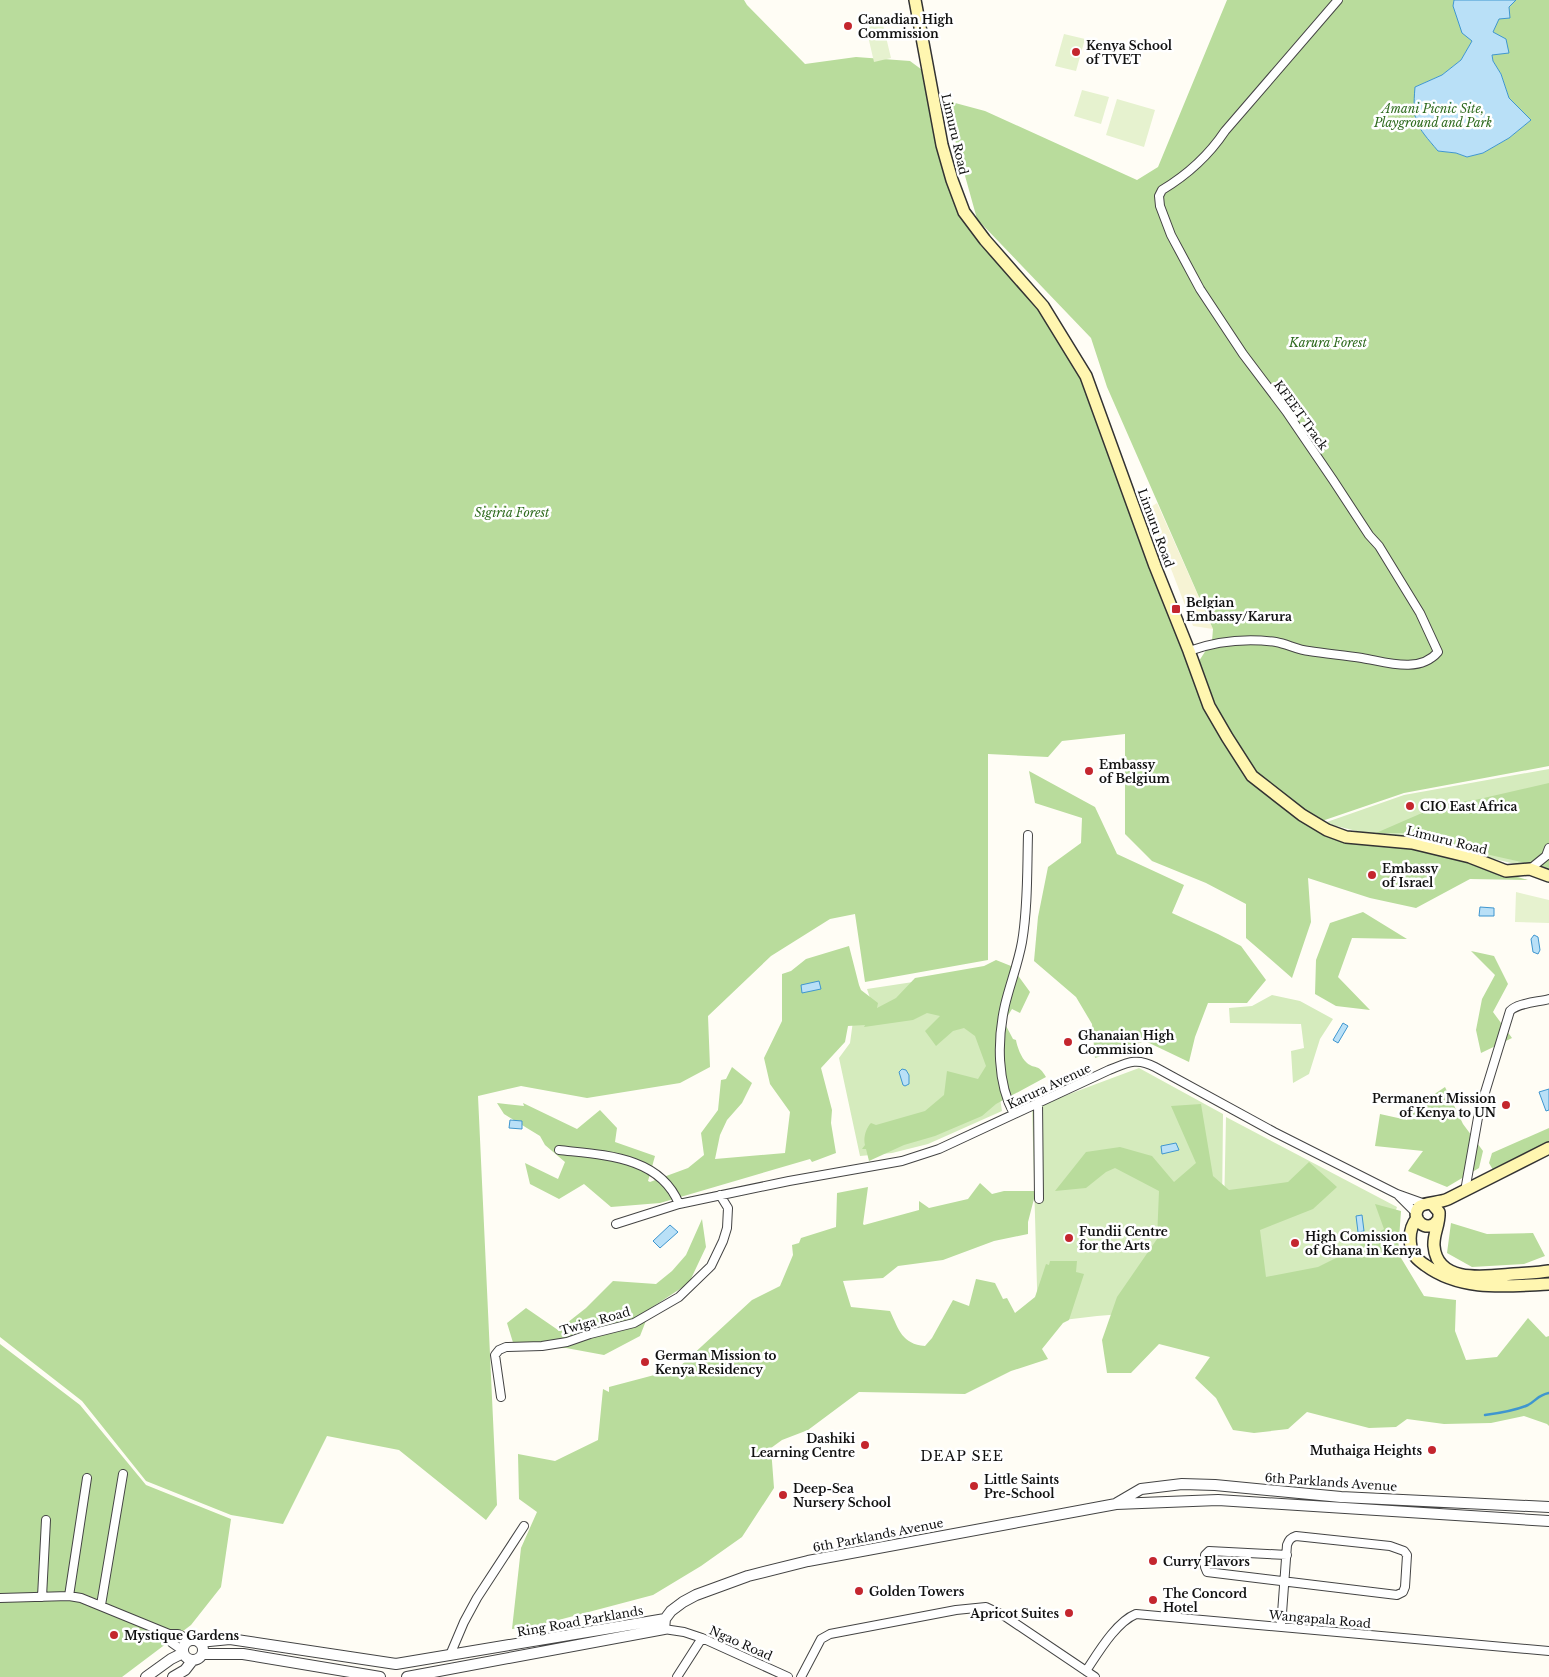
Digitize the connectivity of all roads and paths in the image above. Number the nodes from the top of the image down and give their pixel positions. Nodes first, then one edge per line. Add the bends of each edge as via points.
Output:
1 (915, 0) edge
2 (919, 0) edge
3 (1338, 0) edge
4 (935, 111) junction
5 (1189, 651) junction
6 (1028, 835) dead end
7 (1549, 848) edge
8 (1530, 869) junction
9 (1549, 876) edge
10 (1549, 999) edge
11 (1038, 1102) junction
12 (1014, 1114) junction
13 (1549, 1148) edge
14 (559, 1150) dead end
15 (1549, 1153) edge
16 (1465, 1191) junction
17 (1397, 1194) junction
18 (720, 1195) junction
19 (1039, 1199) dead end
20 (683, 1204) junction
21 (1429, 1204) junction
22 (1417, 1216) junction
23 (1439, 1218) junction
24 (616, 1224) dead end
25 (1549, 1271) edge
26 (1549, 1284) edge
27 (501, 1396) dead end
28 (123, 1474) dead end
29 (87, 1478) dead end
30 (1116, 1504) junction
31 (1549, 1507) edge
32 (46, 1520) dead end
33 (1549, 1521) edge
34 (524, 1526) dead end
35 (1287, 1555) junction
36 (1285, 1582) junction
37 (69, 1596) junction
38 (42, 1597) junction
39 (0, 1598) edge
40 (101, 1605) junction
41 (665, 1624) junction
42 (1281, 1627) junction
43 (684, 1632) joint
44 (169, 1634) junction
45 (702, 1638) junction
46 (195, 1641) junction
47 (1549, 1651) edge
48 (182, 1652) junction
49 (203, 1654) junction
50 (330, 1655) junction
51 (450, 1655) junction
52 (192, 1661) junction
53 (328, 1668) junction
54 (1086, 1671) junction
55 (188, 1674) edge
56 (339, 1674) edge
57 (146, 1677) edge
58 (173, 1677) edge
59 (380, 1677) edge
60 (407, 1677) edge
61 (677, 1677) edge
62 (788, 1677) edge
63 (801, 1677) edge
64 (1095, 1677) edge

1 - 4 main road, Limuru Road
2 - 4 main road
3 - 5 street, KFEET Track via 1217,143 1194,166 1162,190 1160,206 1171,235 1200,289 1379,546 1420,614 1438,652 1423,662 1405,666 1307,651 1276,642 1222,642
4 - 5 main road, Limuru Road via 947,163 964,212 1043,306 1086,376
5 - 8 main road, Limuru Road via 1209,706 1252,776 1302,815 1346,837 1412,843 1470,857 1506,871
6 - 12 street via 1024,930 1001,1026 1002,1069 1007,1102
7 - 8 street via 1546,856
8 - 9 main road, Limuru Road
10 - 16 street via 1519,1005 1510,1011 1479,1112
11 - 12 street, Karura Avenue
11 - 17 street, Karura Avenue via 1131,1062 1145,1062
11 - 19 street
12 - 18 street, Karura Avenue via 939,1149 902,1161
13 - 16 main road
14 - 20 street via 640,1164 655,1172
15 - 23 main road via 1459,1200
16 - 21 main road via 1445,1201
17 - 21 street, Karura Avenue
17 - 22 street, Karura Avenue
18 - 20 street, Karura Avenue
18 - 27 street, Twiga Road via 728,1208 727,1228 717,1256 679,1297 634,1323 567,1342 506,1346 495,1355
20 - 24 street, Karura Avenue
21 - 22 main road via 1419,1208
21 - 23 main road via 1438,1209
22 - 23 main road via 1422,1224 1429,1226
22 - 26 main road via 1411,1229 1411,1250 1420,1262 1440,1274 1472,1285
23 - 25 main road via 1434,1240 1436,1256 1442,1266 1459,1275 1479,1277
28 - 40 street
29 - 37 street
30 - 31 street, 6th Parklands Avenue via 1141,1489 1182,1484
30 - 33 street, 6th Parklands Avenue via 1218,1500
30 - 41 street, 6th Parklands Avenue via 808,1561 748,1576 696,1596 671,1611
32 - 38 street
34 - 51 street via 477,1598
35 - 36 street
35 - 36 street via 1210,1551 1205,1555 1207,1572
35 - 36 street via 1289,1540 1296,1536 1390,1546 1404,1550 1407,1555 1405,1586 1397,1595
36 - 42 street
37 - 38 street
37 - 40 street
38 - 39 street
40 - 44 street
41 - 43 street, Ring Road Parklands
41 - 51 street, Ring Road Parklands
41 - 60 street, Ring Road Parklands
42 - 47 street, Wangapala Road
42 - 54 street, Wangapala Road via 1136,1614 1119,1626
43 - 45 street, Ngao Road
44 - 46 street
44 - 48 street via 172,1643
45 - 61 street
45 - 62 street, Ngao Road
46 - 48 street via 184,1644
46 - 49 street via 203,1648
46 - 50 street, Ring Road Parklands via 230,1639
48 - 52 street via 186,1659
48 - 57 street
49 - 52 street
49 - 53 street via 243,1654
50 - 51 street, Ring Road Parklands via 396,1664
50 - 53 street
52 - 55 street
53 - 56 street
54 - 63 street via 986,1607 830,1634 821,1639
54 - 64 street
55 - 58 street
56 - 59 street

